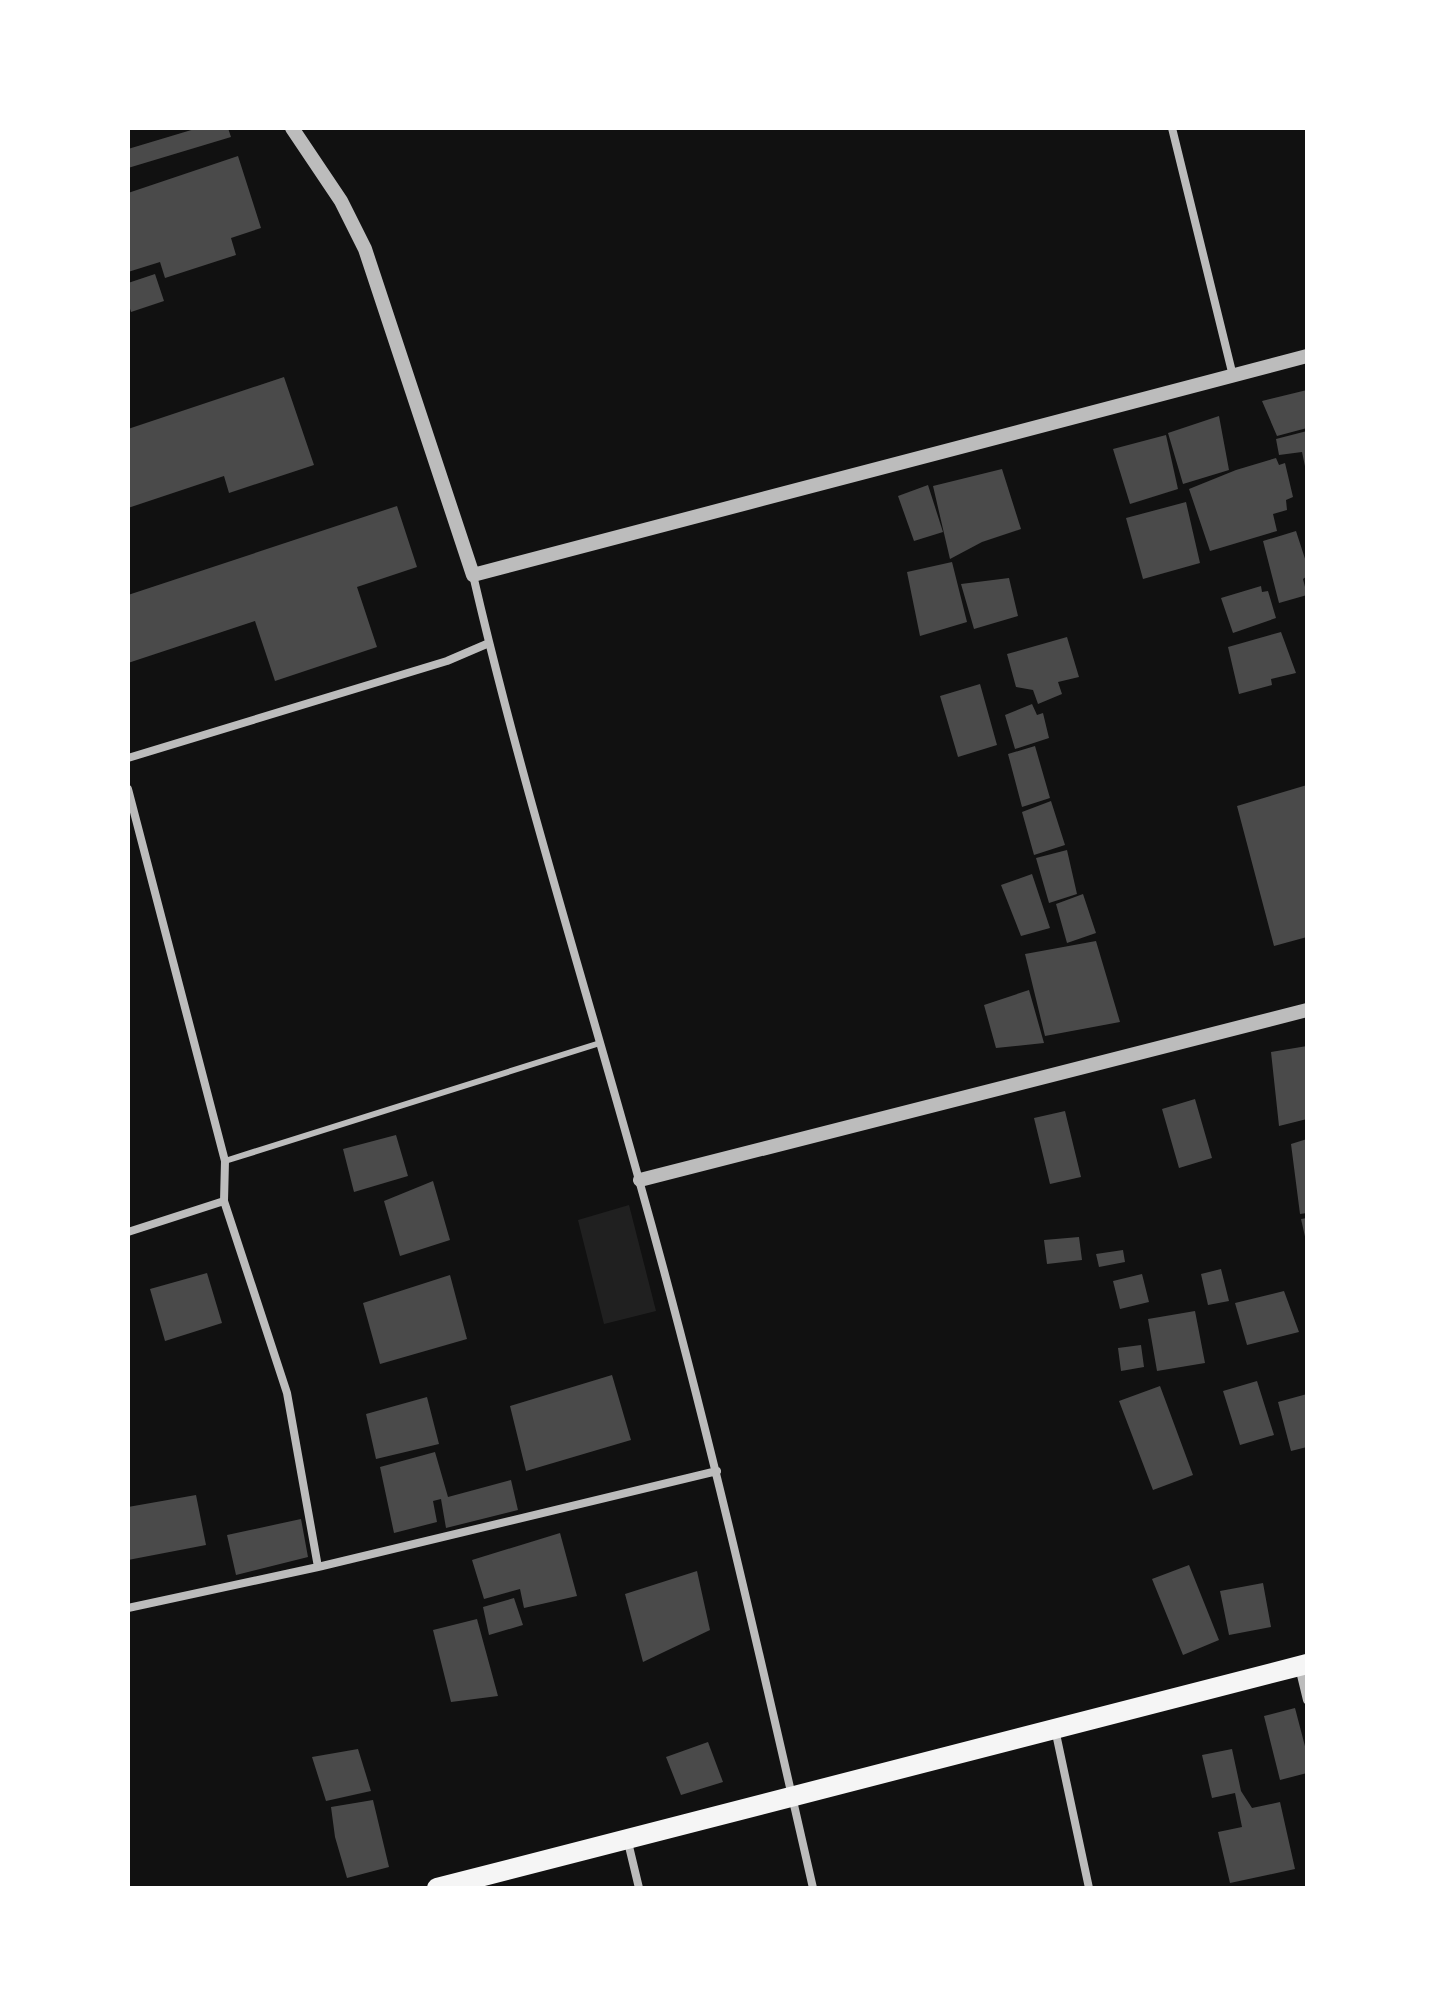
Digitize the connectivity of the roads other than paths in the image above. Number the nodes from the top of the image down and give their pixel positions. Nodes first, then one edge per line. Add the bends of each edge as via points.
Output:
1 (292, 128) edge
2 (1172, 128) edge
3 (1307, 356) edge
4 (1233, 376) junction
5 (473, 575) junction
6 (489, 643) junction
7 (128, 758) edge
8 (128, 789) edge
9 (1307, 1010) edge
10 (600, 1043) junction
11 (225, 1161) junction
12 (640, 1180) junction
13 (224, 1201) junction
14 (128, 1232) edge
15 (717, 1471) junction
16 (318, 1567) junction
17 (128, 1608) edge
18 (1303, 1665) edge
19 (1307, 1700) edge
20 (1055, 1728) junction
21 (792, 1797) junction
22 (627, 1838) junction
23 (437, 1888) edge
24 (639, 1888) edge
25 (813, 1888) edge
26 (1089, 1888) edge

1 - 5 street via 341,201 365,249
2 - 4 street
3 - 4 street
4 - 5 street
5 - 6 street
6 - 7 street via 447,661
6 - 10 street
8 - 11 street
9 - 12 street
10 - 11 lane
10 - 12 street
11 - 13 street
12 - 15 street
13 - 14 street
13 - 16 street via 287,1393
15 - 16 street
15 - 21 street
16 - 17 street
18 - 19 street
18 - 20 main road
20 - 21 main road
20 - 26 street
21 - 22 main road
21 - 25 street
22 - 23 main road
22 - 24 street

